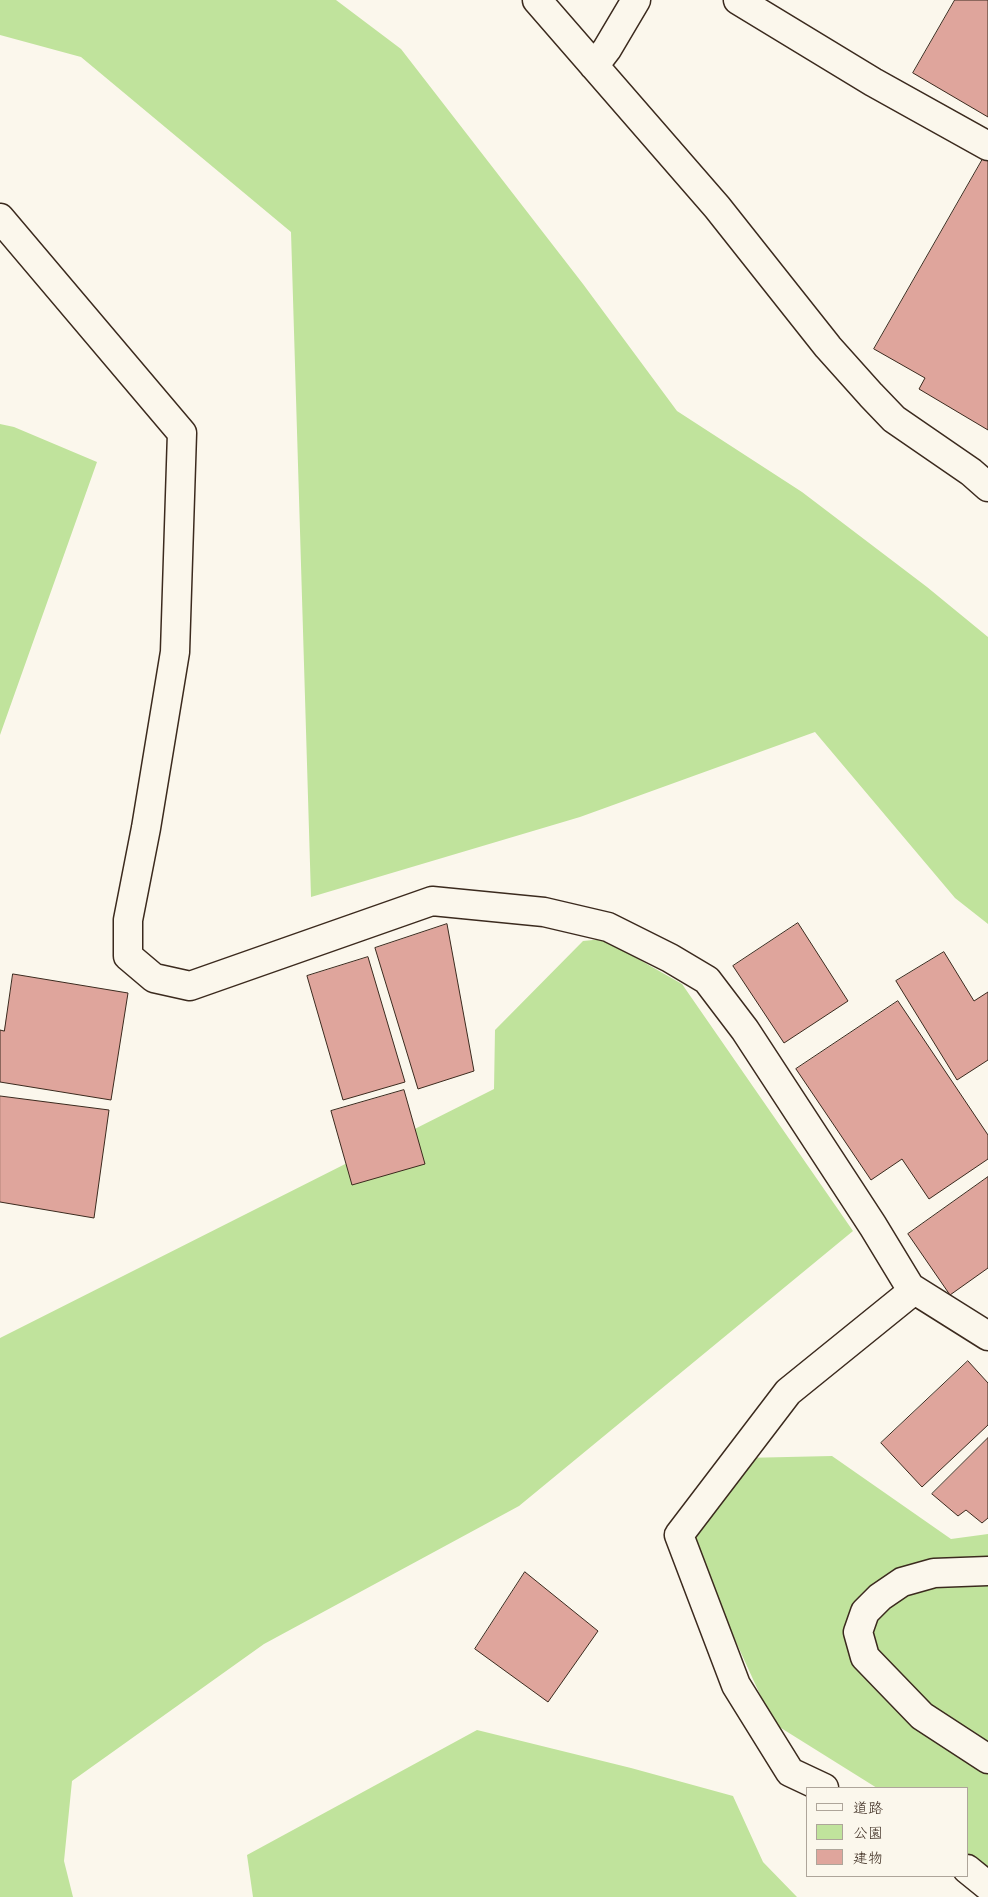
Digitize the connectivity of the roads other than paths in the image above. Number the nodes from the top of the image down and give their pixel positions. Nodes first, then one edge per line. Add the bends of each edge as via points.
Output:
1 (537, 0) edge
2 (636, 0) edge
3 (738, 0) edge
4 (594, 66) junction
5 (988, 146) edge
6 (0, 218) edge
7 (988, 487) edge
8 (914, 1290) junction
9 (988, 1336) edge
10 (988, 1571) edge
11 (988, 1759) edge
12 (822, 1787) edge
13 (968, 1870) edge
14 (988, 1886) edge

1 - 4 street
2 - 4 street
3 - 5 street via 873,82
4 - 7 street via 717,207 828,347 888,413
6 - 8 street via 182,433 175,652 128,920 128,956 154,978 190,986 432,901 544,912 608,927 706,980 745,1030
8 - 9 street
8 - 12 street via 788,1392 679,1535 736,1685 790,1772
10 - 11 street via 934,1572 902,1582 864,1612 858,1632 865,1657 922,1716
13 - 14 street

